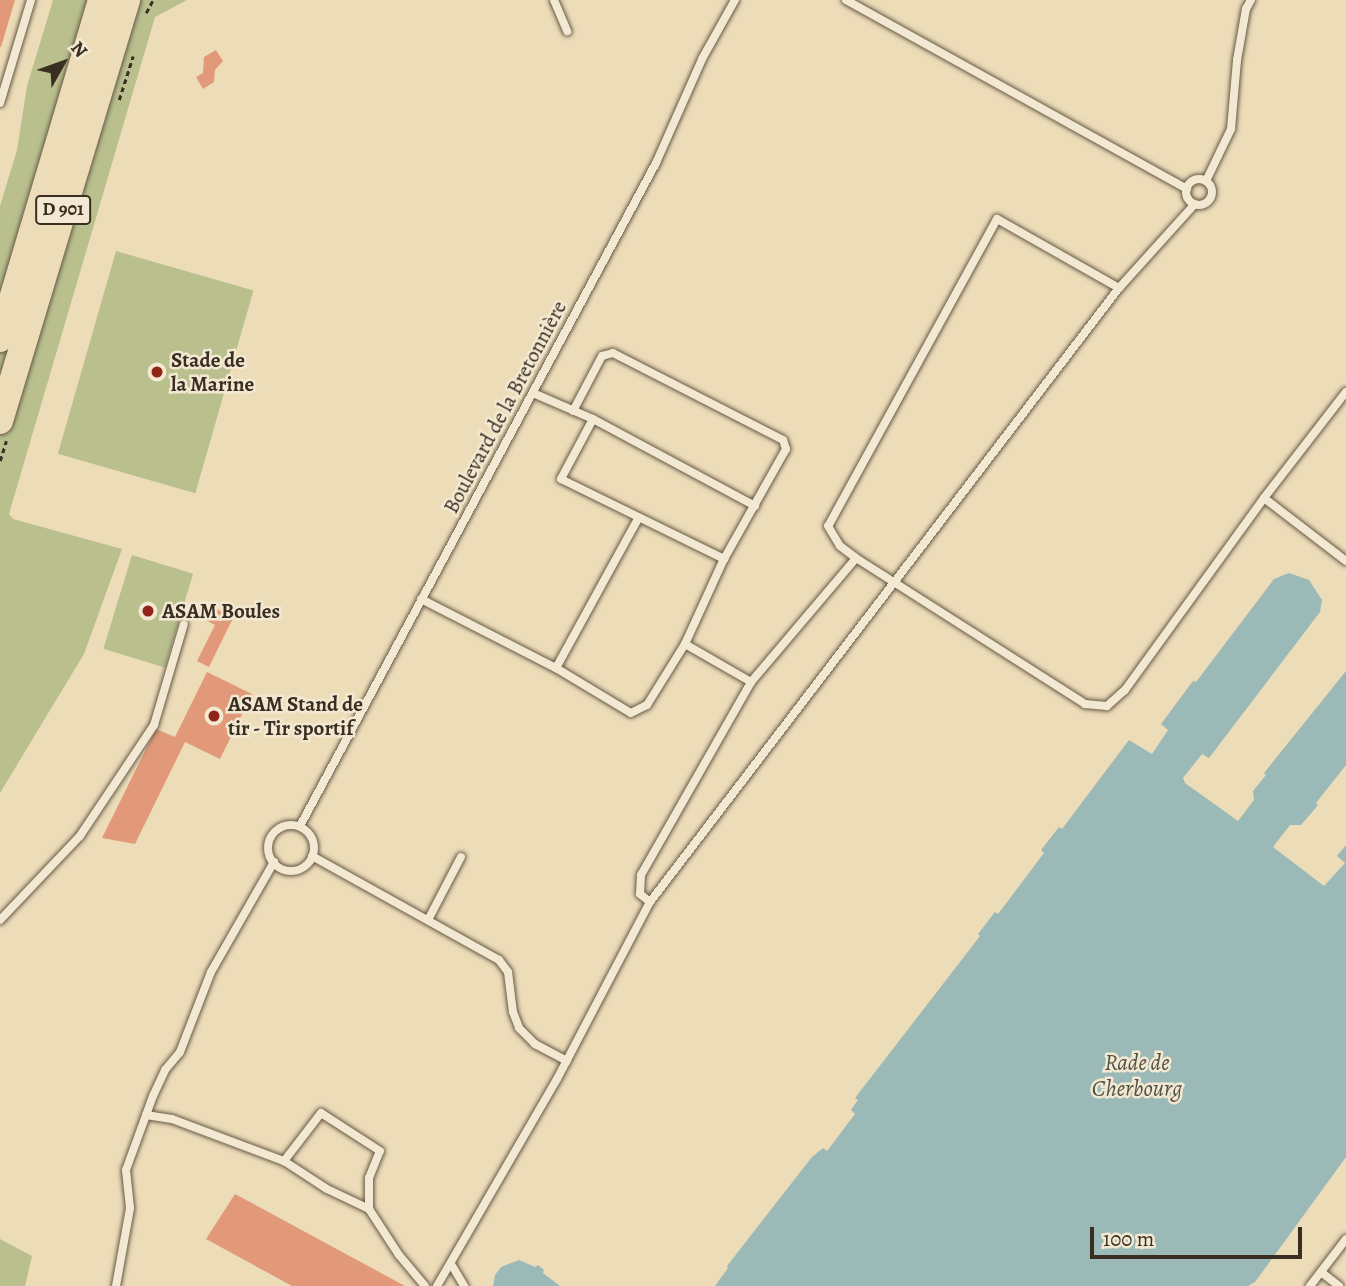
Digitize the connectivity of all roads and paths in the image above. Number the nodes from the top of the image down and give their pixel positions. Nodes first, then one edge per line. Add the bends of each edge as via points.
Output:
1 (31, 0) edge
2 (101, 0) edge
3 (127, 0) edge
4 (554, 0) edge
5 (735, 0) edge
6 (846, 0) edge
7 (1251, 0) edge
8 (567, 31) dead end
9 (0, 103) edge
10 (96, 136) dead end
11 (72, 180) junction
12 (1206, 181) junction
13 (1187, 189) junction
14 (1195, 204) junction
15 (1119, 288) junction
16 (0, 339) edge
17 (533, 393) junction
18 (1346, 393) edge
19 (573, 411) junction
20 (593, 419) junction
21 (0, 421) edge
22 (1264, 498) junction
23 (755, 506) junction
24 (638, 519) junction
25 (856, 558) junction
26 (724, 559) junction
27 (1346, 561) edge
28 (894, 582) junction
29 (421, 599) junction
30 (184, 624) dead end
31 (685, 644) junction
32 (556, 668) junction
33 (751, 682) junction
34 (300, 826) junction
35 (313, 856) junction
36 (461, 857) dead end
37 (274, 862) junction
38 (650, 902) junction
39 (0, 920) edge
40 (428, 920) junction
41 (567, 1061) junction
42 (146, 1115) junction
43 (284, 1161) junction
44 (369, 1209) junction
45 (1346, 1239) edge
46 (451, 1264) junction
47 (1321, 1272) junction
48 (116, 1286) edge
49 (425, 1286) edge
50 (437, 1286) edge
51 (464, 1286) edge
52 (1310, 1286) edge
53 (1339, 1286) edge

1 - 9 lane
2 - 16 main road, D 901
3 - 11 main road, D 901
4 - 8 lane
5 - 17 lane, Boulevard de la Bretonnière via 702,59 656,163
6 - 13 lane
7 - 12 lane via 1237,60 1231,129
10 - 11 lane
11 - 21 main road, D 901
12 - 13 lane via 1194,181
12 - 14 lane via 1212,191 1210,199
13 - 14 lane via 1188,200
14 - 15 lane
15 - 25 lane via 997,219 828,526 840,546
15 - 28 lane
17 - 19 lane
17 - 29 lane, Boulevard de la Bretonnière
18 - 22 lane
19 - 20 lane
19 - 23 lane via 601,356 613,353 783,440 786,450
20 - 23 lane
20 - 24 lane via 561,479
22 - 27 lane
22 - 28 lane via 1125,691 1107,706 1084,704
23 - 26 lane
24 - 26 lane
24 - 32 lane
25 - 28 lane
25 - 33 lane
26 - 31 lane
28 - 38 lane
29 - 32 lane
29 - 34 lane, Boulevard de la Bretonnière
30 - 39 lane via 154,725 80,836
31 - 32 lane via 647,705 631,713
31 - 33 lane
33 - 38 lane via 642,875 640,894
34 - 35 lane via 311,835
34 - 37 lane via 286,826 274,833 269,848
35 - 37 lane via 295,870
35 - 40 lane
36 - 40 lane
37 - 42 lane via 211,972 180,1052 165,1070
38 - 41 lane
40 - 41 lane via 499,960 508,972 519,1028 535,1044
41 - 46 lane
42 - 43 lane via 172,1119
42 - 48 lane via 126,1170 130,1208
43 - 44 lane
43 - 44 lane via 321,1113 380,1151 369,1178
44 - 49 lane
45 - 47 lane
46 - 50 lane
46 - 51 lane
47 - 52 lane
47 - 53 lane

